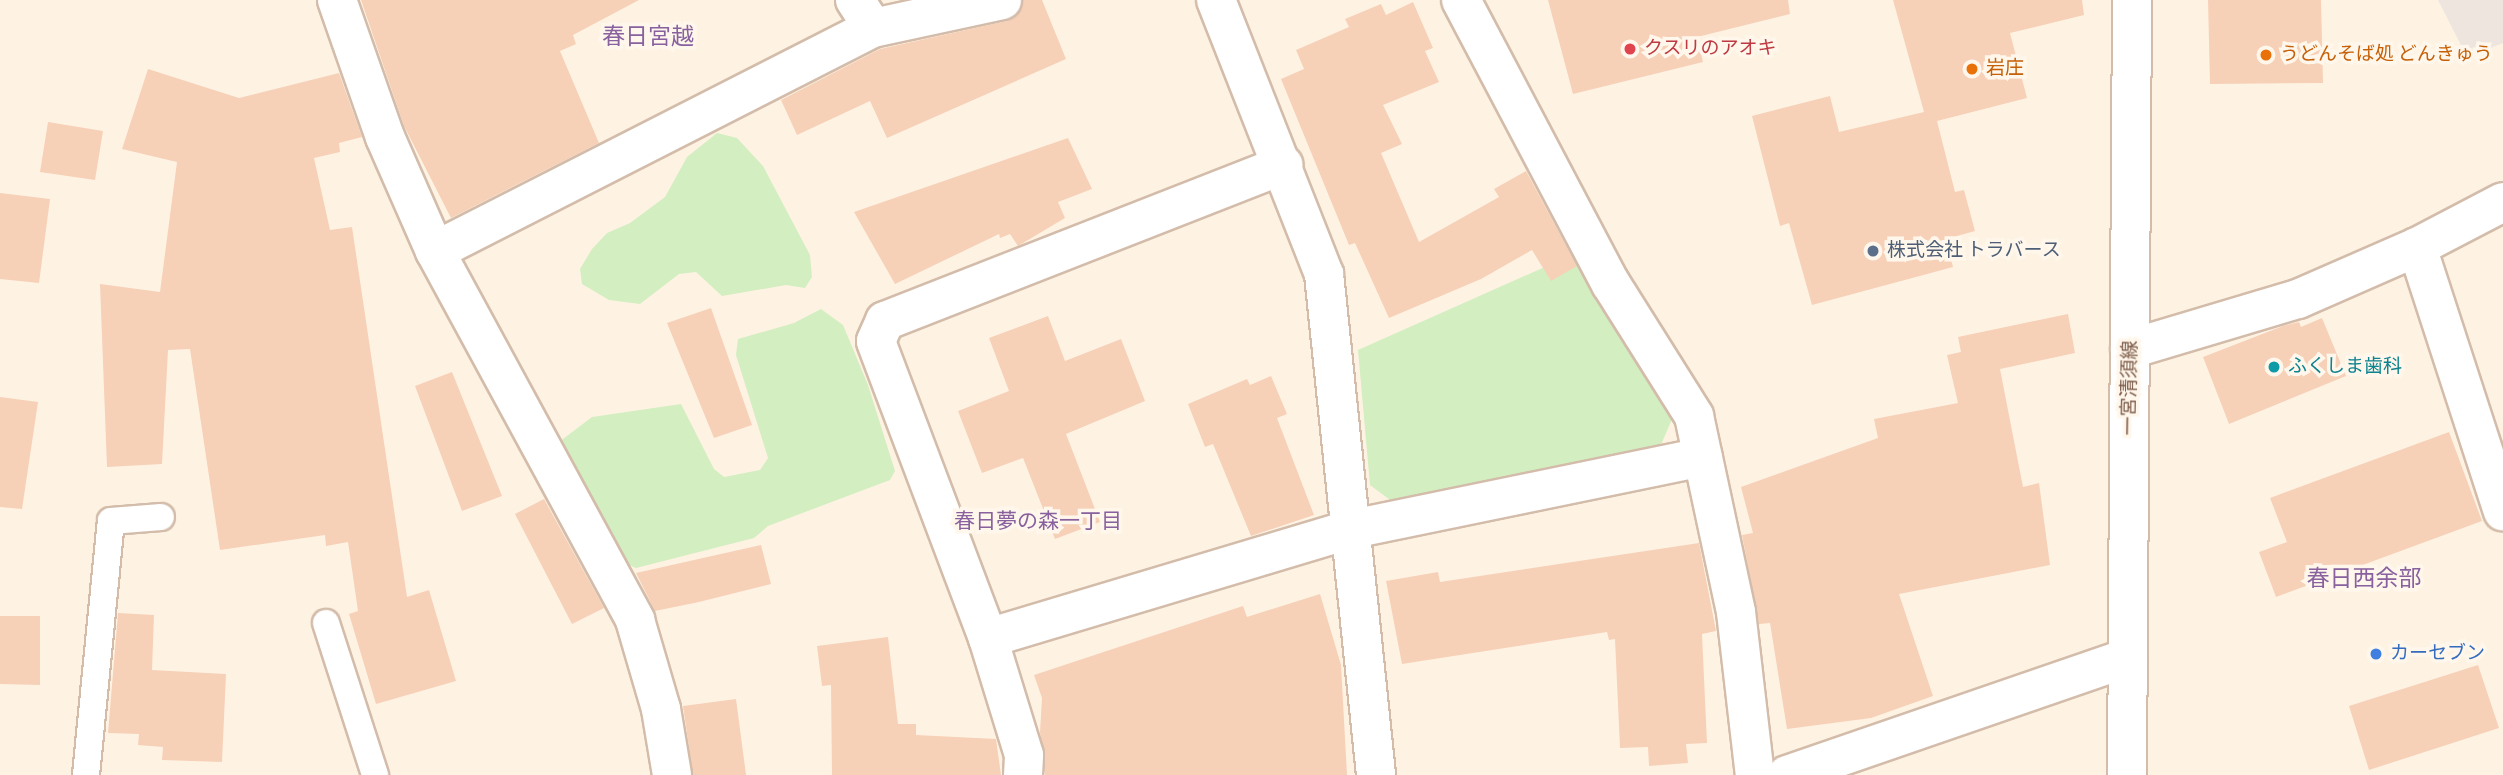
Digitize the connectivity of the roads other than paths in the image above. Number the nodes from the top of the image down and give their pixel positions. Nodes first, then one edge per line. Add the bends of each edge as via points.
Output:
1 (337, 0) edge
2 (1002, 0) edge
3 (1216, 0) edge
4 (1461, 0) edge
5 (2132, 0) edge
6 (864, 14) edge
7 (1284, 165) junction
8 (2503, 202) edge
9 (2417, 247) junction
10 (435, 251) junction
11 (2130, 349) junction
12 (1703, 457) junction
13 (2503, 511) edge
14 (161, 517) dead end
15 (1352, 529) junction
16 (326, 623) dead end
17 (988, 638) junction
18 (2127, 658) junction
19 (86, 775) edge
20 (375, 775) edge
21 (672, 775) edge
22 (1023, 775) edge
23 (1376, 775) edge
24 (1755, 775) edge
25 (1787, 775) edge
26 (2127, 775) edge

1 - 10 street via 384,137
2 - 6 street
3 - 7 street
4 - 12 street via 1611,284 1694,416
5 - 11 street, 一宮清須線
6 - 10 street
7 - 15 street via 1324,274
7 - 17 street via 885,321 876,341
8 - 9 street
9 - 11 street via 2298,299
9 - 13 street
10 - 21 street via 635,620 661,709
11 - 18 street, 一宮清須線
12 - 15 street
12 - 24 street via 1737,612
14 - 19 lane via 111,522
15 - 17 street
15 - 23 street
16 - 20 lane
17 - 22 street via 1024,755
18 - 25 street
18 - 26 street, 一宮清須線

